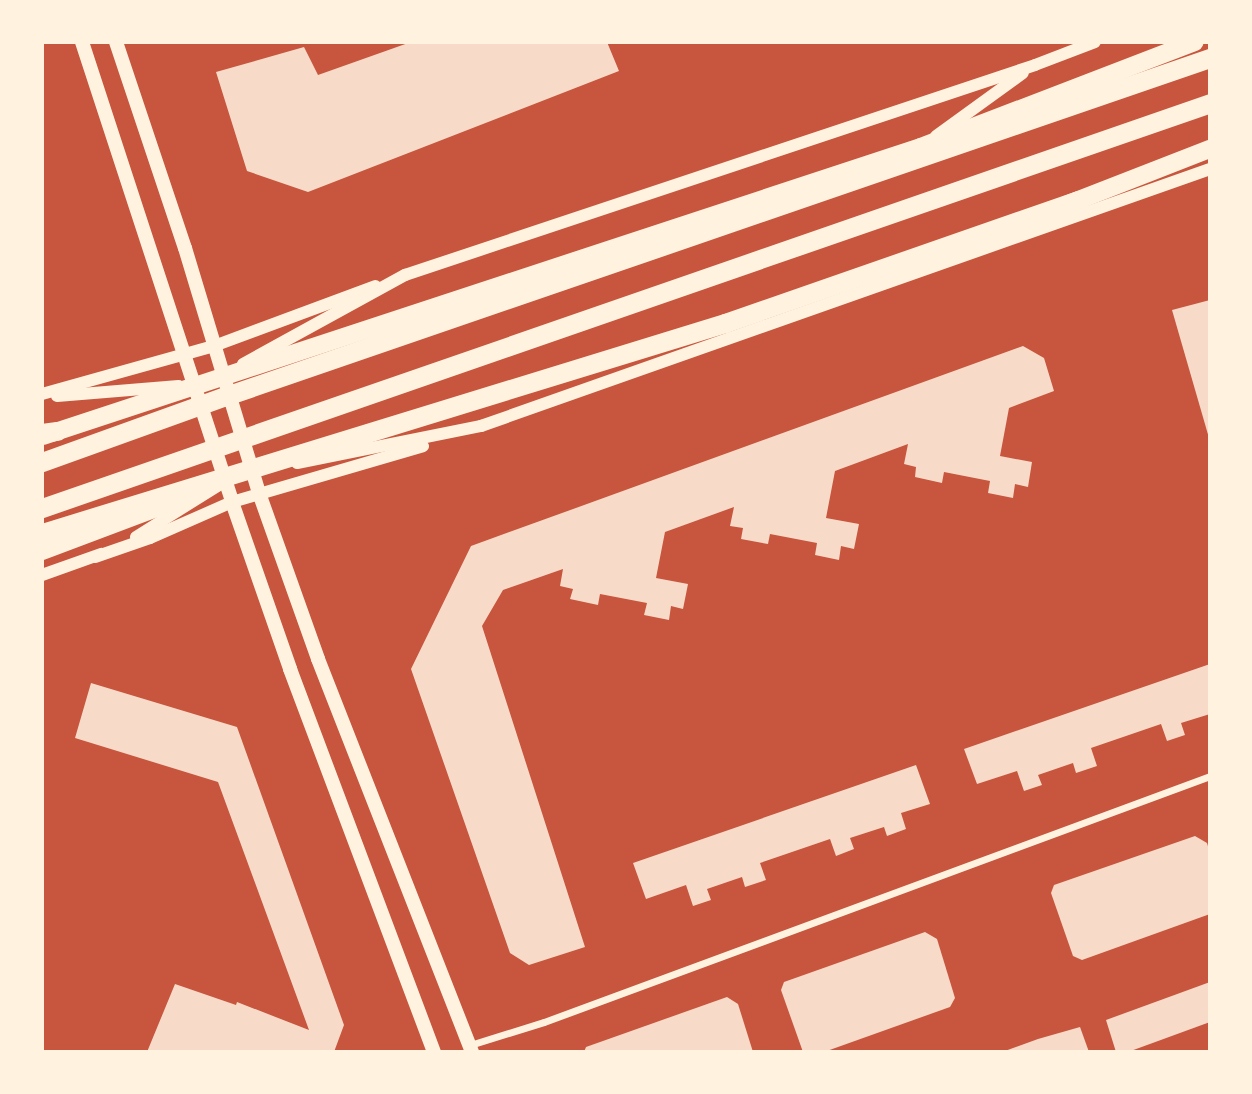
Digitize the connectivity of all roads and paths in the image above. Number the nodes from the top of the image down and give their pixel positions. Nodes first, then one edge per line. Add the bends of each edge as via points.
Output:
1 (82, 42) edge
2 (116, 42) edge
3 (1095, 42) edge
4 (1195, 42) edge
5 (1210, 58) edge
6 (1035, 65) junction
7 (1210, 103) edge
8 (921, 146) junction
9 (1210, 149) edge
10 (1210, 169) edge
11 (1079, 200) junction
12 (405, 275) junction
13 (214, 346) junction
14 (182, 355) junction
15 (223, 374) junction
16 (193, 385) junction
17 (42, 396) edge
18 (481, 426) junction
19 (47, 433) edge
20 (42, 462) edge
21 (252, 471) junction
22 (226, 481) junction
23 (259, 493) junction
24 (232, 502) junction
25 (42, 508) edge
26 (42, 533) edge
27 (42, 551) edge
28 (96, 557) junction
29 (42, 575) edge
30 (1210, 776) edge
31 (471, 1049) edge
32 (434, 1052) edge

1 - 14 main road
2 - 13 main road
3 - 6 street
4 - 8 main road
5 - 20 highway
6 - 8 street
6 - 12 street
7 - 25 highway
8 - 15 main road
9 - 11 main road
10 - 18 street
11 - 21 main road
11 - 26 highway via 725,323
12 - 13 street
12 - 15 street
13 - 14 street
13 - 15 main road
14 - 16 main road
14 - 17 street
15 - 16 main road
15 - 21 main road
16 - 17 street
16 - 19 main road
16 - 22 main road
18 - 21 street
18 - 23 street
21 - 22 main road
21 - 23 main road
22 - 24 main road
22 - 27 main road
22 - 28 street
23 - 24 street
23 - 31 main road via 318,659
24 - 28 street
24 - 32 main road
28 - 29 street
30 - 31 street

